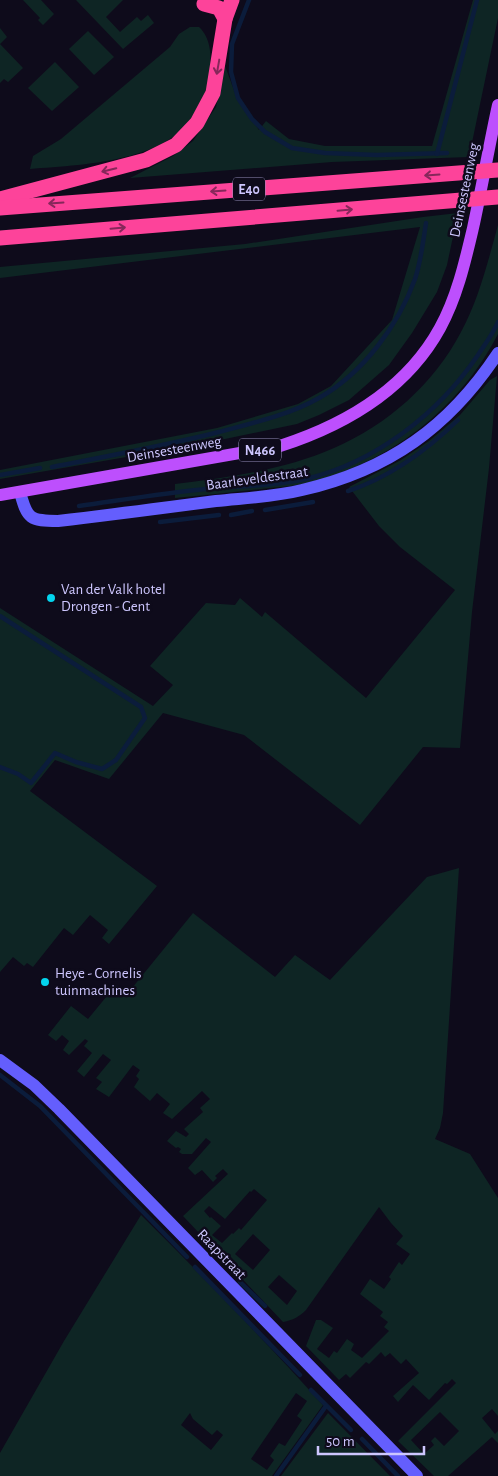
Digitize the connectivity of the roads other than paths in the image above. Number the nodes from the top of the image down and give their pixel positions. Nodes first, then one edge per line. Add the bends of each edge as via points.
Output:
1 (232, 0) edge
2 (204, 4) dead end
3 (225, 19) junction
4 (498, 105) edge
5 (498, 170) edge
6 (498, 197) edge
7 (0, 199) edge
8 (0, 208) edge
9 (0, 238) edge
10 (498, 353) edge
11 (20, 492) junction
12 (0, 495) edge
13 (0, 1060) edge
14 (417, 1476) edge

1 - 3 highway
2 - 3 highway via 219,8
3 -> 7 highway via 213,93 197,123 176,145 146,160
4 - 11 main road, Deinsesteenweg / N466 via 476,216 458,284 440,329 424,353 382,396 354,415 307,438 280,446
5 -> 8 highway, E40
9 -> 6 highway, E40
10 - 11 street, Baarleveldestraat via 484,374 443,420 419,440 357,474 301,490 58,521 40,521 31,517 24,508
11 - 12 main road, Deinsesteenweg / N466
13 - 14 street, Raapstraat via 59,1109

